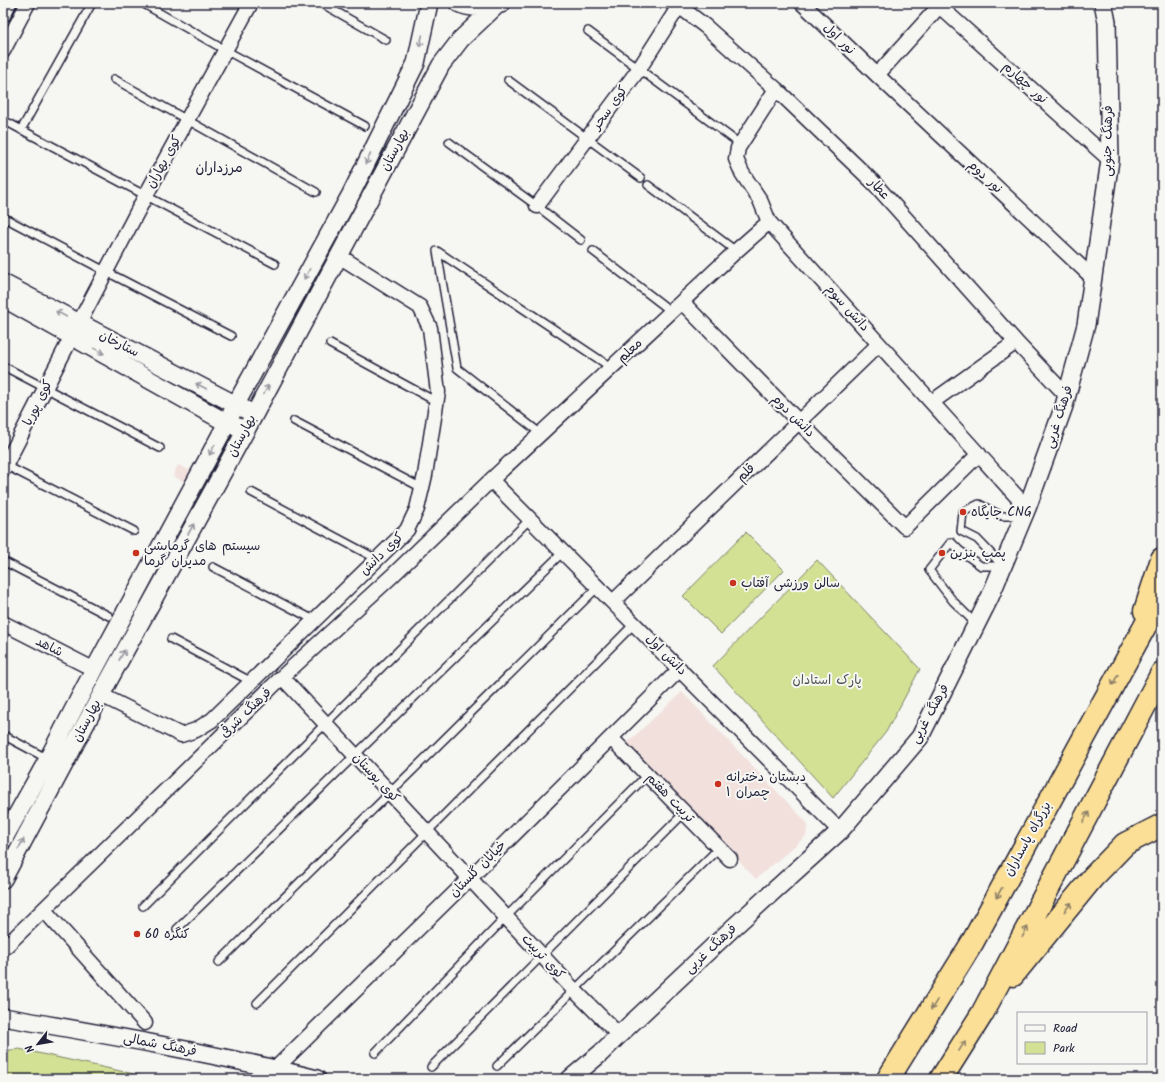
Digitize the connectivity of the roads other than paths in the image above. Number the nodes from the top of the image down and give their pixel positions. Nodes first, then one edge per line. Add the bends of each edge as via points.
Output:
1 (9, 3) edge
2 (28, 3) edge
3 (92, 3) edge
4 (142, 3) edge
5 (251, 3) edge
6 (321, 3) edge
7 (429, 3) edge
8 (458, 3) edge
9 (802, 3) edge
10 (1103, 3) edge
11 (499, 4) edge
12 (939, 4) edge
13 (676, 5) edge
14 (3, 15) edge
15 (588, 31) dead end
16 (386, 40) dead end
17 (225, 50) junction
18 (3, 51) edge
19 (639, 69) junction
20 (877, 75) junction
21 (114, 79) dead end
22 (508, 80) dead end
23 (776, 89) junction
24 (3, 120) edge
25 (187, 120) junction
26 (365, 126) dead end
27 (22, 130) junction
28 (588, 138) junction
29 (449, 142) dead end
30 (740, 144) junction
31 (1110, 160) junction
32 (641, 178) dead end
33 (648, 185) dead end
34 (316, 192) dead end
35 (146, 195) junction
36 (537, 206) junction
37 (3, 217) edge
38 (769, 222) junction
39 (581, 240) dead end
40 (593, 251) dead end
41 (736, 251) junction
42 (339, 256) junction
43 (275, 264) dead end
44 (105, 271) junction
45 (1093, 278) junction
46 (3, 283) edge
47 (3, 298) edge
48 (682, 302) junction
49 (672, 312) junction
50 (75, 330) junction
51 (231, 336) dead end
52 (1016, 342) junction
53 (330, 344) dead end
54 (879, 344) junction
55 (3, 366) edge
56 (612, 368) junction
57 (45, 388) junction
58 (1067, 396) junction
59 (437, 402) junction
60 (932, 402) junction
61 (236, 404) junction
62 (254, 414) junction
63 (294, 421) dead end
64 (227, 422) junction
65 (798, 422) junction
66 (246, 430) junction
67 (541, 434) junction
68 (160, 448) dead end
69 (979, 454) junction
70 (4, 466) edge
71 (491, 480) junction
72 (422, 488) junction
73 (251, 492) dead end
74 (1025, 512) junction
75 (530, 518) junction
76 (134, 531) dead end
77 (563, 552) junction
78 (377, 559) junction
79 (1162, 559) edge
80 (3, 561) edge
81 (213, 566) dead end
82 (1003, 566) junction
83 (598, 587) junction
84 (1162, 595) edge
85 (613, 602) junction
86 (109, 616) dead end
87 (314, 620) junction
88 (3, 623) edge
89 (634, 624) junction
90 (977, 624) junction
91 (171, 639) dead end
92 (1134, 646) junction
93 (680, 669) junction
94 (95, 670) junction
95 (1162, 673) edge
96 (282, 677) junction
97 (109, 680) junction
98 (252, 682) junction
99 (85, 687) junction
100 (101, 695) junction
101 (326, 723) junction
102 (3, 735) edge
103 (611, 738) junction
104 (355, 755) junction
105 (48, 759) junction
106 (647, 775) junction
107 (390, 793) junction
108 (684, 812) junction
109 (1162, 825) edge
110 (840, 830) junction
111 (5, 833) edge
112 (427, 833) junction
113 (719, 848) junction
114 (730, 859) dead end
115 (470, 878) junction
116 (3, 879) edge
117 (143, 906) dead end
118 (44, 910) junction
119 (506, 917) junction
120 (177, 929) dead end
121 (3, 949) edge
122 (542, 955) junction
123 (219, 962) dead end
124 (575, 991) junction
125 (257, 1003) dead end
126 (982, 1014) junction
127 (3, 1017) edge
128 (145, 1023) dead end
129 (619, 1035) junction
130 (375, 1053) dead end
131 (497, 1066) dead end
132 (432, 1067) dead end
133 (275, 1069) junction
134 (317, 1079) edge
135 (570, 1079) edge
136 (888, 1079) edge
137 (941, 1079) edge

1 - 14 street
2 - 18 street
3 - 27 lane
4 - 17 lane
5 - 17 street, کوی بهاران
6 - 16 lane
7 -> 61 street, بهارستان via 416,64 351,194
8 - 11 street via 478,7
9 - 20 street, نور اول
10 - 31 street, فرهنگ جنوبی via 1108,22
11 - 42 street, بهارستان via 461,39 441,65
12 - 20 street
12 - 31 street, نور چهارم
13 - 19 street, کوی سحر
13 - 23 street, عطار via 705,26
15 - 19 lane
17 - 25 street, کوی بهاران
17 - 26 lane
19 - 28 street, کوی سحر
19 - 30 lane
20 - 45 street, نور دوم
21 - 25 lane
22 - 28 lane
23 - 30 street, دانش سوم
23 - 52 street, عطار via 873,182
24 - 27 lane
25 - 34 lane
25 - 35 street, کوی بهاران
27 - 35 lane
28 - 32 lane
28 - 36 street, کوی سحر
29 - 36 lane
30 - 38 street, دانش سوم via 736,160 760,200
31 - 45 street, فرهنگ جنوبی
33 - 41 lane
35 - 43 lane
35 - 44 street, کوی بهاران
36 - 39 lane
37 - 44 lane
38 - 41 street, معلم
38 - 54 street, دانش سوم
40 - 49 lane
41 - 48 street, معلم
42 - 59 street, کوی دانش via 420,307 430,328
62 -> 42 street, بهارستان
44 - 50 street, کوی بهاران
44 - 51 lane
45 - 58 street, فرهنگ غربی via 1086,325
50 -> 46 street, ستارخان
47 - 50 street, ستارخان
48 - 49 street, معلم
48 - 65 street, دانش دوم
49 - 56 street, معلم
50 - 57 street, کوی پوریا
61 -> 50 street, ستارخان
50 -> 64 street, ستارخان
52 - 58 street, عطار
52 - 60 street
53 - 59 lane
54 - 60 street, دانش سوم
54 - 65 street, قلم
55 - 57 lane
56 - 67 street, معلم
56 - 67 lane via 437,251 457,368
57 - 68 lane
57 - 70 street, کوی پوریا
58 - 74 street, فرهنگ غربی
59 - 72 street, کوی دانش
60 - 69 street, دانش سوم
61 - 62 street, ستارخان
61 - 64 street, بهارستان
62 - 66 street, بهارستان
63 - 72 lane
64 - 66 street, ستارخان
64 -> 94 street, بهارستان
65 - 69 street, دانش دوم via 905,527
65 - 85 street, قلم
97 -> 66 street, بهارستان
67 - 71 street, معلم
69 - 74 street, دانش سوم
70 - 76 lane
71 - 75 street, دانش اول
71 - 96 street, فرهنگ شرقی
72 - 78 street, کوی دانش via 417,509 407,530
73 - 78 lane
74 - 82 street, فرهنگ غربی
74 - 82 lane via 1002,516 979,504 963,512 962,531 977,539
75 - 77 street, دانش اول
75 - 101 lane
77 - 83 street, دانش اول
77 - 104 lane
78 - 87 street, کوی دانش
79 - 92 highway
80 - 86 lane
81 - 87 lane
82 - 90 street, فرهنگ غربی
82 - 90 lane via 982,566 951,542 929,570 953,601
83 - 85 street, دانش اول
83 - 107 lane
84 - 92 highway, بزرگراه پاسداران
85 - 89 street, دانش اول
87 - 98 street, کوی دانش
88 - 94 street, شاهد
89 - 93 street, دانش اول
89 - 112 lane
90 - 110 street, فرهنگ غربی via 920,737
91 - 98 lane
92 -> 136 highway, بزرگراه پاسداران via 972,943
93 - 103 street, خیابان گلستان
93 - 110 street, دانش اول
94 - 97 street
94 - 99 street, بهارستان
126 -> 95 highway
96 - 101 street, کوی بوستان
96 - 118 street, فرهنگ شرقی
97 - 100 street, بهارستان
98 - 100 street, کوی دانش via 212,720 196,730 181,735
99 - 100 street
99 - 105 street, بهارستان
116 -> 100 street, بهارستان
101 - 104 street, کوی بوستان
101 - 117 lane
102 - 105 lane
103 - 106 street, تربیت هفتم
103 - 115 street, خیابان گلستان
104 - 107 street, کوی بوستان
104 - 120 lane
105 - 111 street, بهارستان
106 - 108 street, تربیت هفتم
106 - 119 lane
107 - 112 street, کوی بوستان
107 - 123 lane
108 - 113 street, تربیت هفتم
108 - 122 lane
126 -> 109 highway via 1098,871 1124,844
110 - 129 street, فرهنگ غربی
112 - 115 street, کوی بوستان
112 - 125 lane
113 - 114 street, تربیت هفتم
113 - 124 lane
115 - 119 street, کوی تربیت
115 - 133 street, خیابان گلستان
118 - 121 street, فرهنگ شرقی
118 - 128 street
119 - 122 street, کوی تربیت
119 - 130 lane
122 - 124 street, کوی تربیت
122 - 132 lane
124 - 129 street, کوی تربیت
124 - 131 lane
137 -> 126 highway
127 - 133 street, فرهنگ شمالی via 157,1044
129 - 135 street, فرهنگ غربی
133 - 134 street, فرهنگ شمالی

